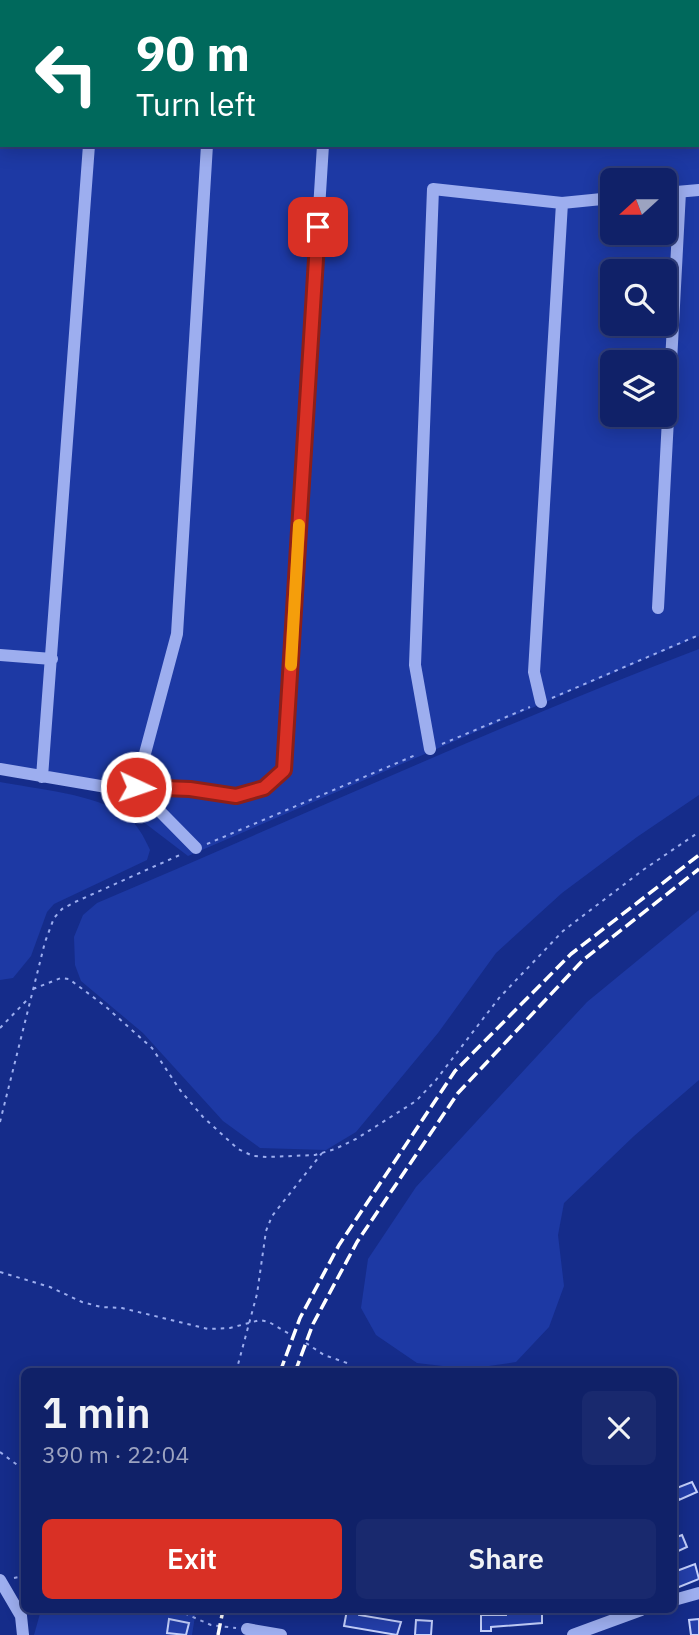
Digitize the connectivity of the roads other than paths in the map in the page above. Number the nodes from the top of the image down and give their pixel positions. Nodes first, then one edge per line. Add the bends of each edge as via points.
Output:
1 (89, 147) edge
2 (207, 147) edge
3 (323, 147) edge
4 (699, 190) edge
5 (677, 192) edge
6 (680, 192) junction
7 (600, 199) edge
8 (562, 203) junction
9 (658, 608) dead end
10 (0, 654) edge
11 (52, 659) junction
12 (541, 702) road end
13 (430, 749) road end
14 (0, 769) edge
15 (42, 777) junction
16 (136, 787) junction
17 (196, 848) road end
18 (0, 1580) edge
19 (699, 1593) edge
20 (677, 1599) edge
21 (634, 1613) edge
22 (247, 1629) road end
23 (23, 1635) edge
24 (282, 1635) edge
25 (573, 1635) edge

1 - 11 street
2 - 16 street via 177,634
3 - 16 street via 284,770 264,788 236,796
4 - 6 street
5 - 6 street
6 - 9 street
7 - 8 street
8 - 12 street via 534,672
8 - 13 street via 433,190 415,665
10 - 11 street
11 - 15 street
14 - 15 street
15 - 16 street via 124,790
16 - 17 street
18 - 23 street via 21,1616
19 - 20 street
21 - 25 street
22 - 24 street

